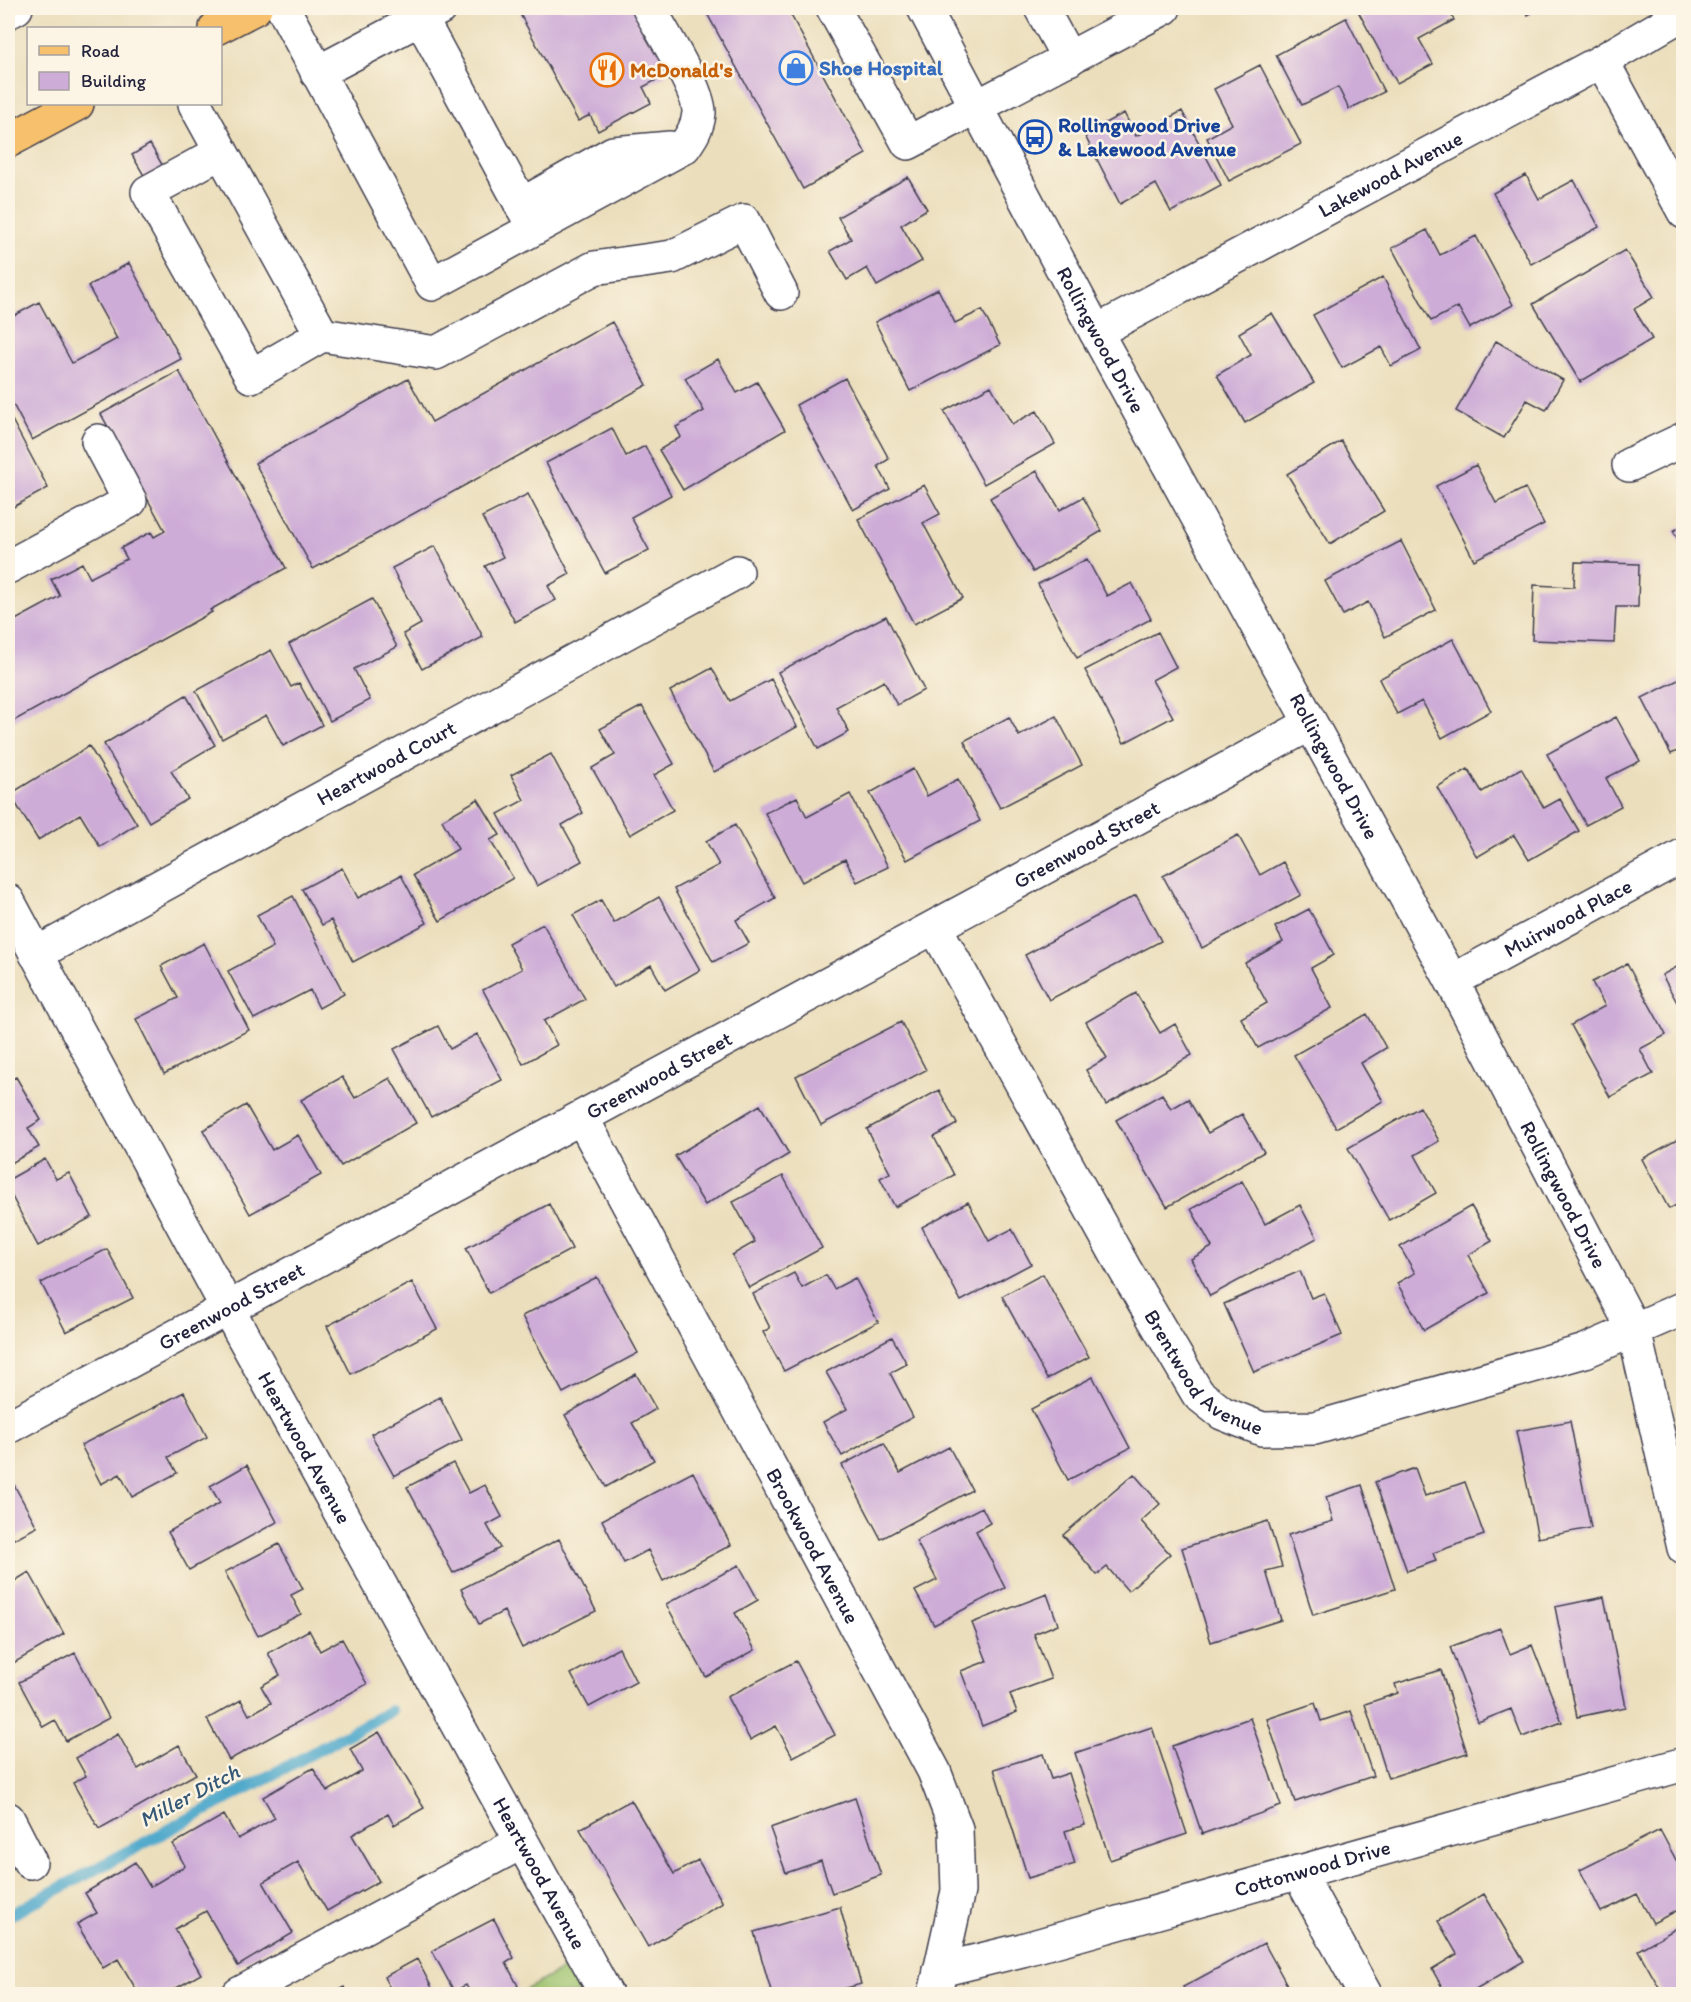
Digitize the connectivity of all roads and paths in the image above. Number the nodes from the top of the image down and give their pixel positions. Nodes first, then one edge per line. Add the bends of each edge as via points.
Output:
1 (16, 8) edge
2 (255, 8) edge
3 (283, 8) edge
4 (649, 8) edge
5 (833, 8) edge
6 (924, 8) edge
7 (1041, 8) edge
8 (1164, 8) edge
9 (426, 11) edge
10 (8, 12) edge
11 (1683, 13) edge
12 (218, 27) edge
13 (1068, 58) junction
14 (1602, 61) junction
15 (317, 73) junction
16 (75, 105) edge
17 (196, 105) edge
18 (977, 107) junction
19 (8, 141) edge
20 (221, 152) junction
21 (1683, 212) edge
22 (528, 216) junction
23 (781, 293) dead end
24 (1096, 332) junction
25 (322, 335) junction
26 (1683, 439) edge
27 (98, 441) dead end
28 (1629, 465) dead end
29 (8, 567) edge
30 (737, 572) dead end
31 (1310, 724) junction
32 (1683, 855) edge
33 (8, 901) edge
34 (935, 927) junction
35 (36, 954) junction
36 (1452, 981) junction
37 (582, 1118) junction
38 (1683, 1308) edge
39 (228, 1309) junction
40 (1634, 1330) junction
41 (8, 1427) edge
42 (1683, 1548) edge
43 (1683, 1764) edge
44 (8, 1819) edge
45 (520, 1843) junction
46 (30, 1862) dead end
47 (1298, 1872) junction
48 (938, 1982) edge
49 (239, 1995) edge
50 (606, 1995) edge
51 (1365, 1995) edge

1 - 10 street
2 - 12 main road
3 - 15 street
4 - 22 street via 694,93 699,112 694,133 684,147 613,153
5 - 18 street via 908,143
6 - 18 street, Rollingwood Drive
7 - 13 street
8 - 13 street
9 - 15 street
9 - 22 street
11 - 14 street, Lakewood Avenue
13 - 18 street
14 - 21 street
14 - 24 street, Lakewood Avenue
15 - 22 street via 432,284
16 - 19 main road
17 - 20 street
18 - 24 street, Rollingwood Drive
20 - 25 street
20 - 25 street via 148,192 251,375
23 - 25 street via 744,220 672,257 594,268 436,352
24 - 31 street, Rollingwood Drive
26 - 28 street
27 - 29 street via 130,501
30 - 35 street, Heartwood Court
31 - 34 street, Greenwood Street
31 - 36 street, Rollingwood Drive
32 - 36 street, Muirwood Place
33 - 35 street, Heartwood Avenue
34 - 37 street, Greenwood Street
34 - 40 street, Brentwood Avenue via 1135,1287 1198,1394 1221,1413 1262,1429 1315,1428 1585,1351
35 - 39 street, Heartwood Avenue
36 - 40 street, Rollingwood Drive
37 - 39 street, Greenwood Street
37 - 48 street, Brookwood Avenue via 934,1771 956,1829 958,1891
38 - 40 street, Brentwood Avenue
39 - 41 street, Greenwood Street
39 - 45 street, Heartwood Avenue
40 - 42 street, Rollingwood Drive
43 - 47 street, Cottonwood Drive
44 - 46 street
45 - 49 street
45 - 50 street, Heartwood Avenue
47 - 48 street, Cottonwood Drive via 1022,1950
47 - 51 street

